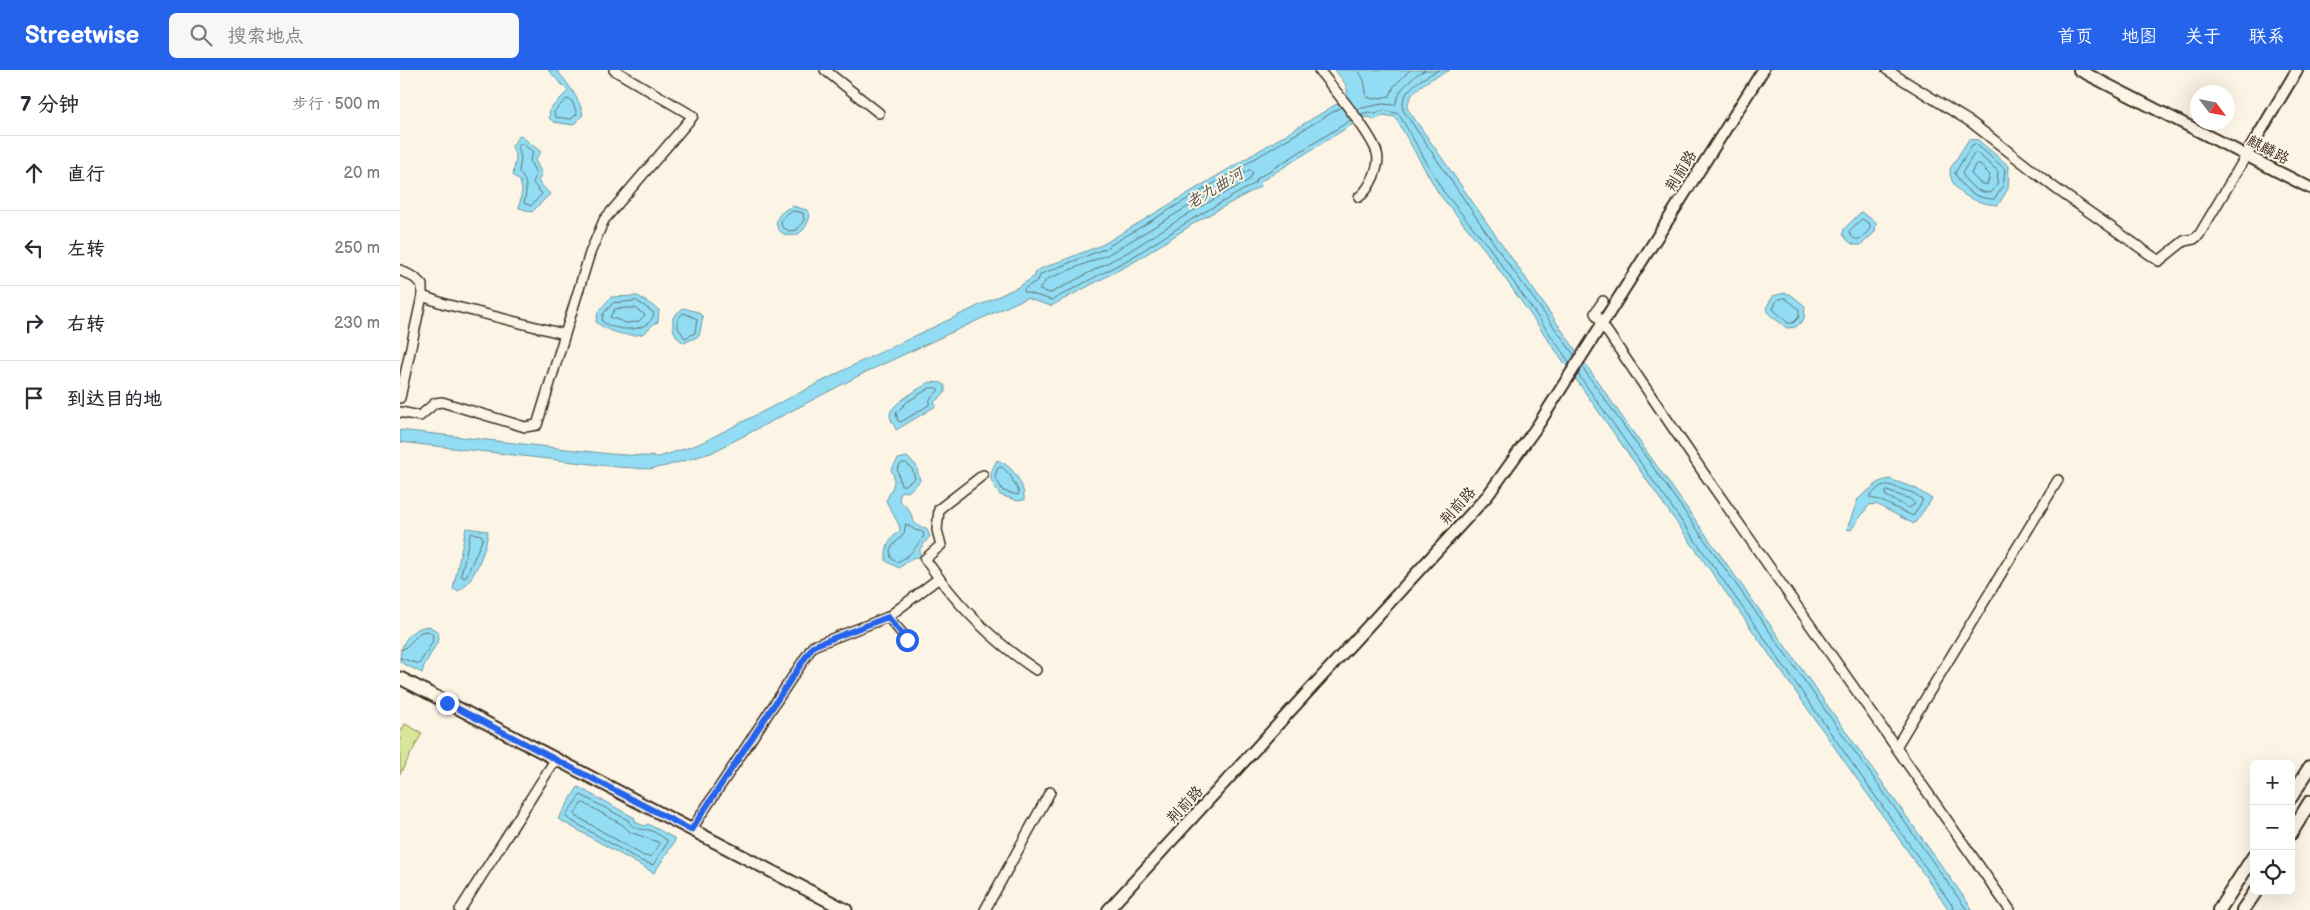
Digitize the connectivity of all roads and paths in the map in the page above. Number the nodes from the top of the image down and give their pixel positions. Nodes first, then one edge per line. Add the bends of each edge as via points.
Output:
1 (614, 70) edge
2 (825, 70) edge
3 (1320, 70) edge
4 (1763, 70) edge
5 (1887, 70) edge
6 (2079, 70) edge
7 (2297, 70) edge
8 (879, 113) dead end
9 (2246, 156) junction
10 (2310, 188) edge
11 (1358, 198) dead end
12 (400, 270) edge
13 (422, 296) junction
14 (1603, 302) dead end
15 (1602, 324) junction
16 (564, 334) junction
17 (400, 398) edge
18 (400, 412) edge
19 (983, 475) dead end
20 (2058, 480) dead end
21 (938, 578) junction
22 (888, 617) junction
23 (907, 640) dead end
24 (1036, 670) dead end
25 (400, 678) edge
26 (1896, 747) junction
27 (555, 760) junction
28 (2310, 767) edge
29 (2295, 791) edge
30 (1050, 792) dead end
31 (2310, 802) edge
32 (2295, 826) edge
33 (691, 830) junction
34 (2250, 862) edge
35 (2253, 895) edge
36 (460, 910) edge
37 (846, 910) edge
38 (985, 910) edge
39 (1108, 910) edge
40 (2010, 910) edge
41 (2219, 910) edge
42 (2243, 910) edge

1 - 16 street via 693,116 604,220
2 - 8 street
3 - 11 street via 1377,152 1378,163 1366,192
4 - 15 street, 荆前路
5 - 9 street via 1972,123 2055,188 2159,261 2184,241 2199,235
6 - 9 street, 麒麟路
7 - 9 street
9 - 10 street, 麒麟路
12 - 13 street via 422,285
13 - 16 street
13 - 17 street
14 - 15 street via 1595,313
15 - 26 street
15 - 39 street, 荆前路 via 1538,425 1488,494
16 - 18 street via 537,425 525,426 442,402 435,403 420,416
19 - 21 street via 939,510 937,530 941,545 925,559
20 - 26 street
21 - 22 street
21 - 24 street via 970,615 1014,655
22 - 23 street
22 - 33 street via 813,646
25 - 27 main road
26 - 40 street
27 - 33 main road
27 - 36 street
28 - 29 main road
30 - 38 street
31 - 32 main road
33 - 37 main road
34 - 41 main road
35 - 42 main road

